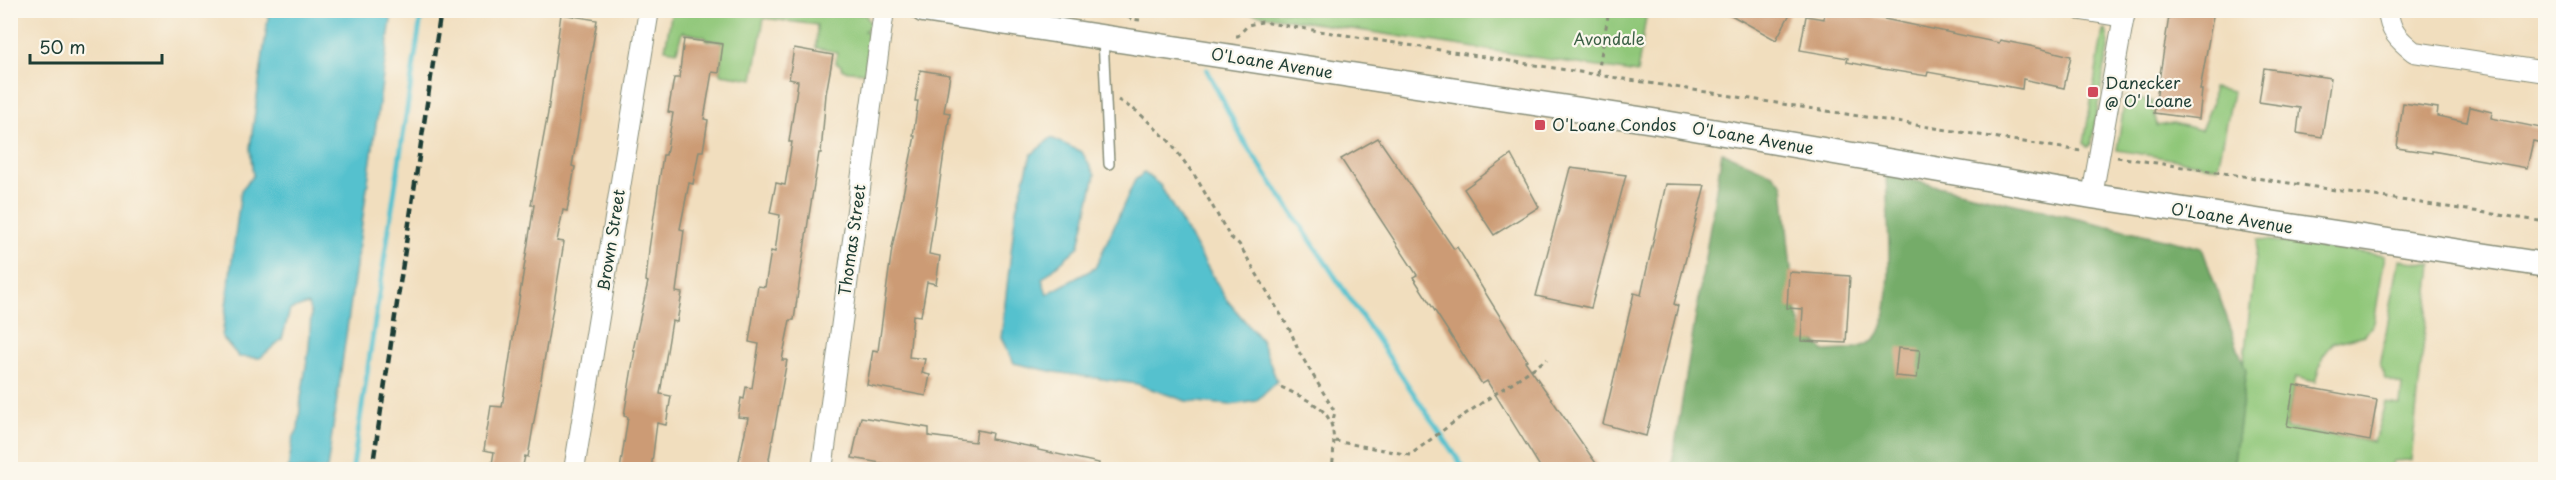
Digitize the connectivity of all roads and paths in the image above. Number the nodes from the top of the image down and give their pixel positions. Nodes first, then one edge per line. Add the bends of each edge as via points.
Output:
1 (649, 10) edge
2 (884, 10) edge
3 (923, 10) edge
4 (1121, 10) edge
5 (1609, 10) edge
6 (2081, 10) edge
7 (2388, 10) edge
8 (2124, 14) edge
9 (1142, 21) dead end
10 (1230, 35) dead end
11 (1103, 38) junction
12 (2546, 72) edge
13 (1598, 74) junction
14 (1106, 93) junction
15 (2098, 154) junction
16 (1109, 164) dead end
17 (2092, 196) junction
18 (2546, 222) edge
19 (2546, 265) edge
20 (1547, 359) dead end
21 (1281, 387) dead end
22 (1332, 424) junction
23 (1335, 441) junction
24 (574, 470) edge
25 (822, 470) edge
26 (1332, 470) edge

1 - 24 street, Brown Street
2 - 25 street, Thomas Street
3 - 11 street, O'Loane Avenue
4 - 9 path via 1131,19
5 - 13 path
6 - 8 street
7 - 12 street via 2391,30 2414,52
8 - 15 street
10 - 13 path via 1238,36 1248,25 1262,22
11 - 14 lane
11 - 17 street, O'Loane Avenue via 1653,121
13 - 15 path
14 - 16 lane
14 - 22 path via 1138,112 1168,141 1197,179 1335,411
15 - 17 street
15 - 18 path
17 - 19 street, O'Loane Avenue
20 - 23 path via 1410,455
21 - 22 path via 1317,404
22 - 23 path
23 - 26 path

